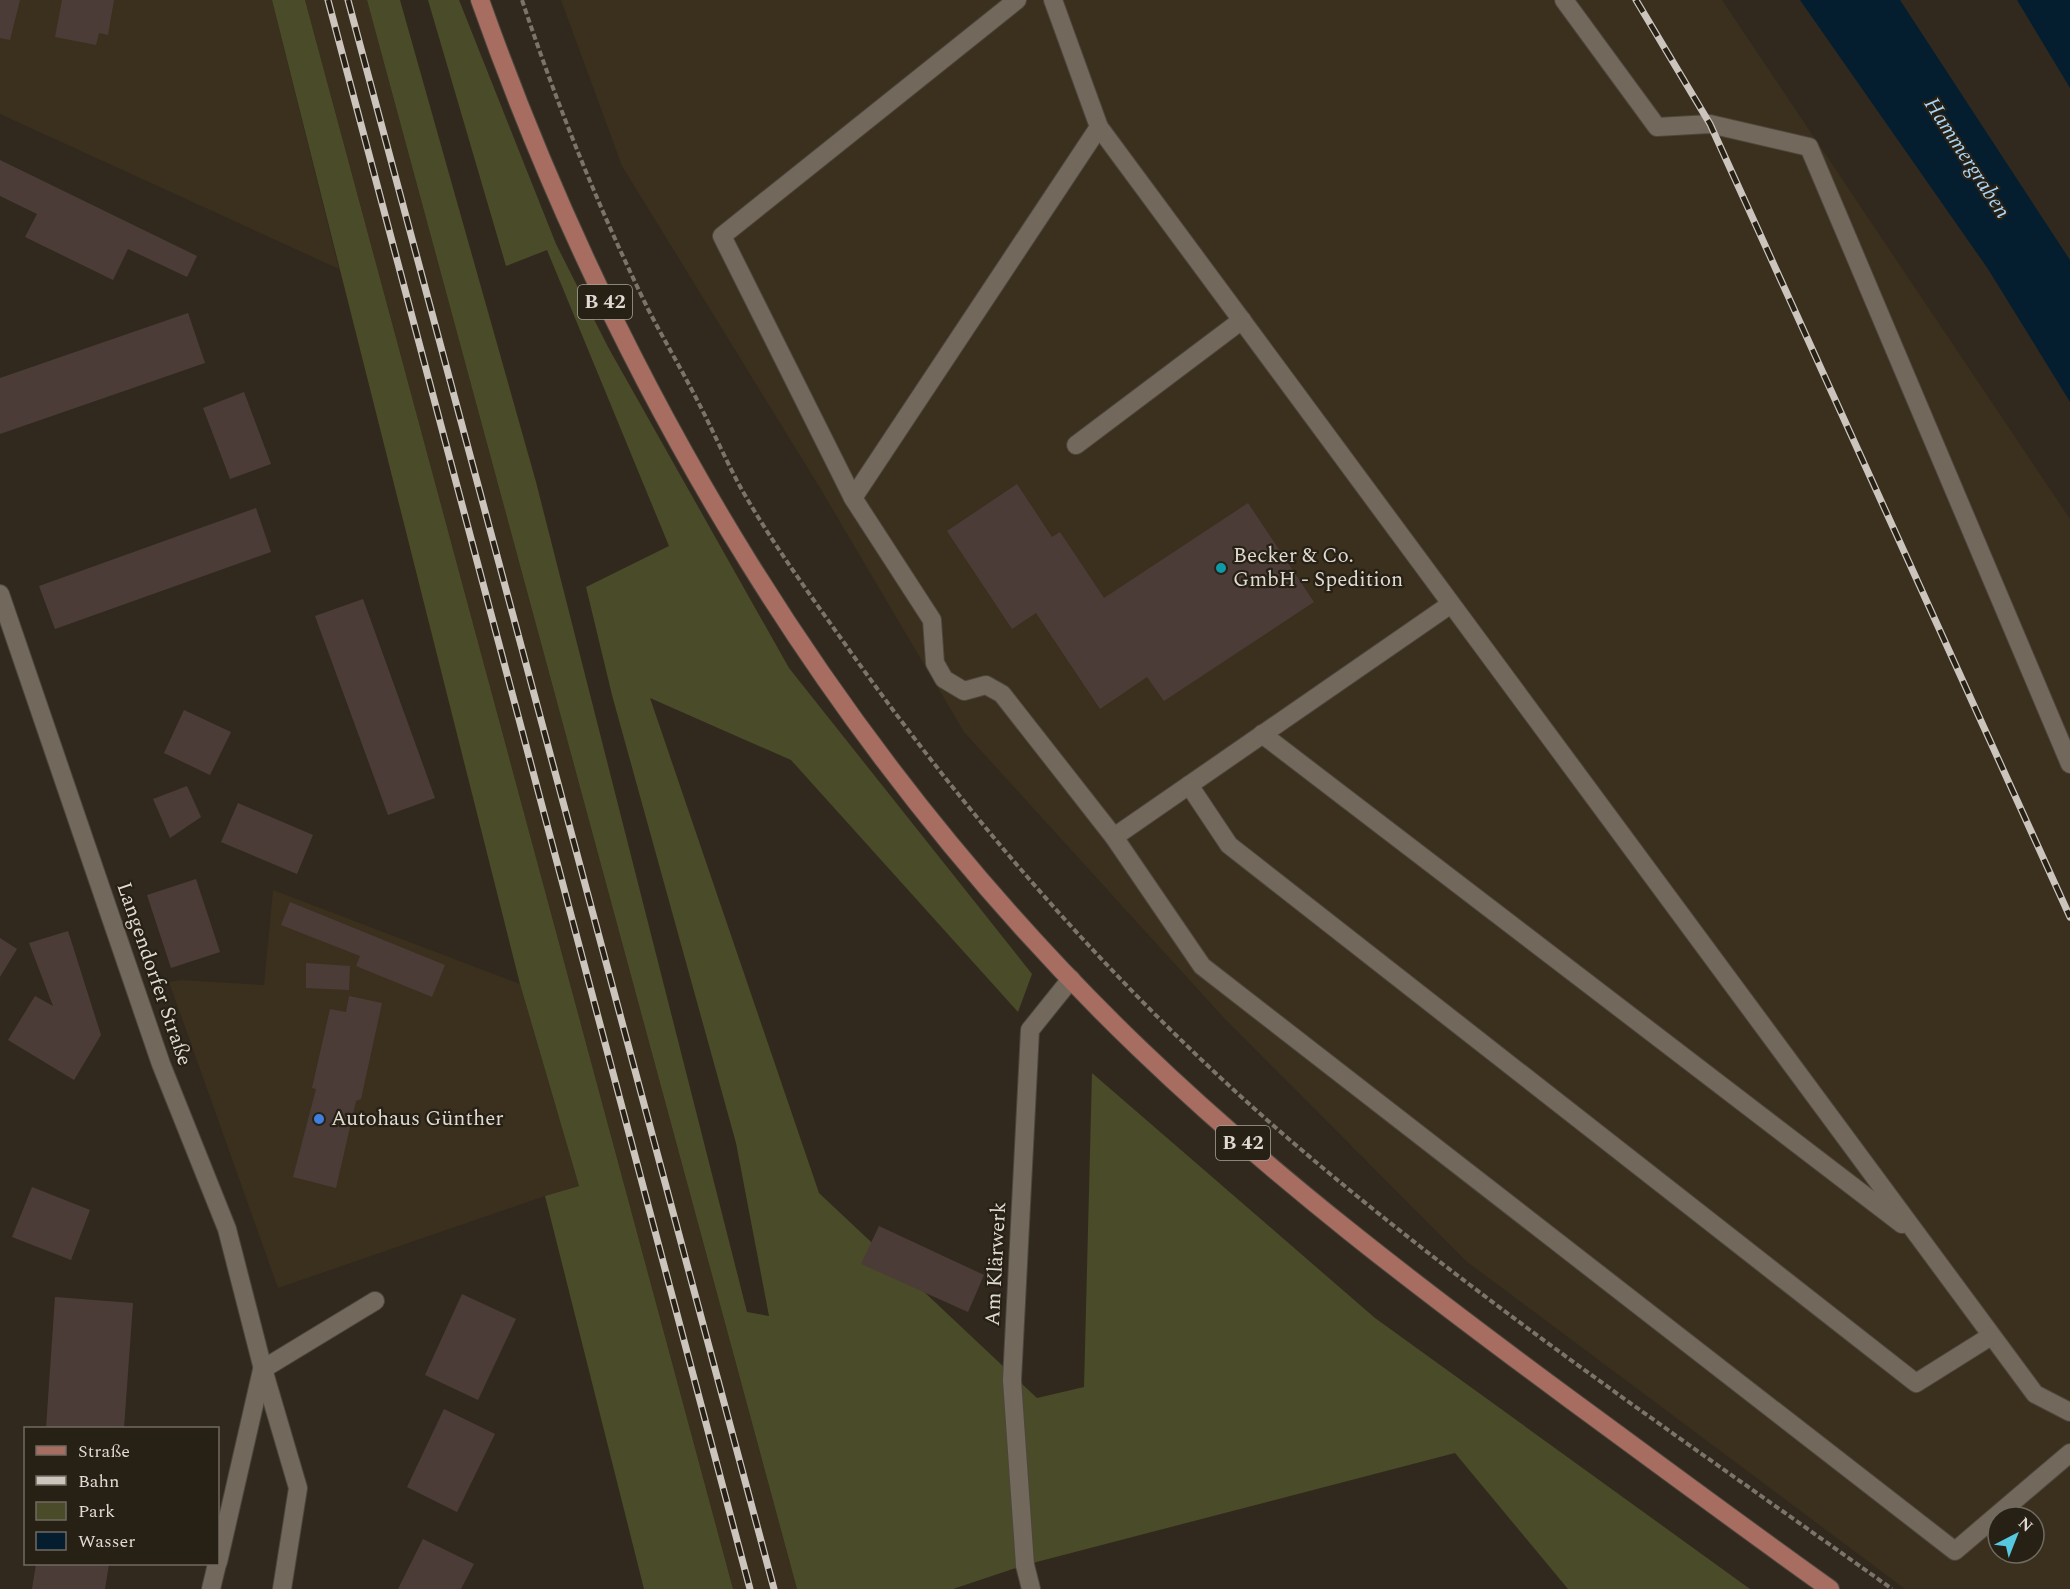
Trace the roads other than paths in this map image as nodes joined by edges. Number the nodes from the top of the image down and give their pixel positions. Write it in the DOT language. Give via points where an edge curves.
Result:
graph roads {
  1 [pos="480,0"];
  2 [pos="1017,0"];
  3 [pos="1053,0"];
  4 [pos="1564,0"];
  5 [pos="1099,126"];
  6 [pos="1242,320"];
  7 [pos="1077,445"];
  8 [pos="853,498"];
  9 [pos="0,594"];
  10 [pos="1451,604"];
  11 [pos="1262,734"];
  12 [pos="2070,764"];
  13 [pos="1189,785"];
  14 [pos="1114,837"];
  15 [pos="1071,980"];
  16 [pos="1919,1237"];
  17 [pos="375,1301"];
  18 [pos="1991,1336"];
  19 [pos="263,1369"];
  20 [pos="2070,1412"];
  21 [pos="2070,1453"];
  22 [pos="219,1555"];
  23 [pos="217,1565"];
  24 [pos="211,1589"];
  25 [pos="282,1589"];
  26 [pos="1031,1589"];
  27 [pos="1830,1589"];
  1 -- 15 [label="main road, B 42" via="511,86 578,244 661,412 711,500 816,666 885,762 1006,909"];
  2 -- 8 [label="street" via="722,236"];
  3 -- 5 [label="street"];
  4 -- 12 [label="street" via="1657,127 1710,124 1809,147"];
  5 -- 6 [label="street"];
  5 -- 8 [label="street"];
  6 -- 7 [label="street"];
  6 -- 10 [label="street"];
  8 -- 14 [label="street" via="932,620 935,663 944,678 964,691 987,685 1002,694"];
  9 -- 19 [label="street, Langendorfer Straße" via="161,1064 227,1229"];
  10 -- 11 [label="street"];
  10 -- 16 [label="street"];
  11 -- 13 [label="street"];
  11 -- 16 [label="street"];
  13 -- 14 [label="street"];
  13 -- 18 [label="street" via="1230,845 1916,1383"];
  14 -- 21 [label="street" via="1202,966 1955,1551"];
  15 -- 26 [label="street, Am Klärwerk" via="1030,1030 1012,1380 1025,1565"];
  15 -- 27 [label="main road, B 42" via="1207,1111 1366,1246"];
  16 -- 18 [label="street"];
  17 -- 19 [label="street"];
  18 -- 20 [label="street" via="2035,1394"];
  19 -- 22 [label="street, Langendorfer Straße"];
  19 -- 25 [label="street, Langendorfer Straße" via="298,1488"];
  23 -- 24 [label="street, Langendorfer Straße"];
}
